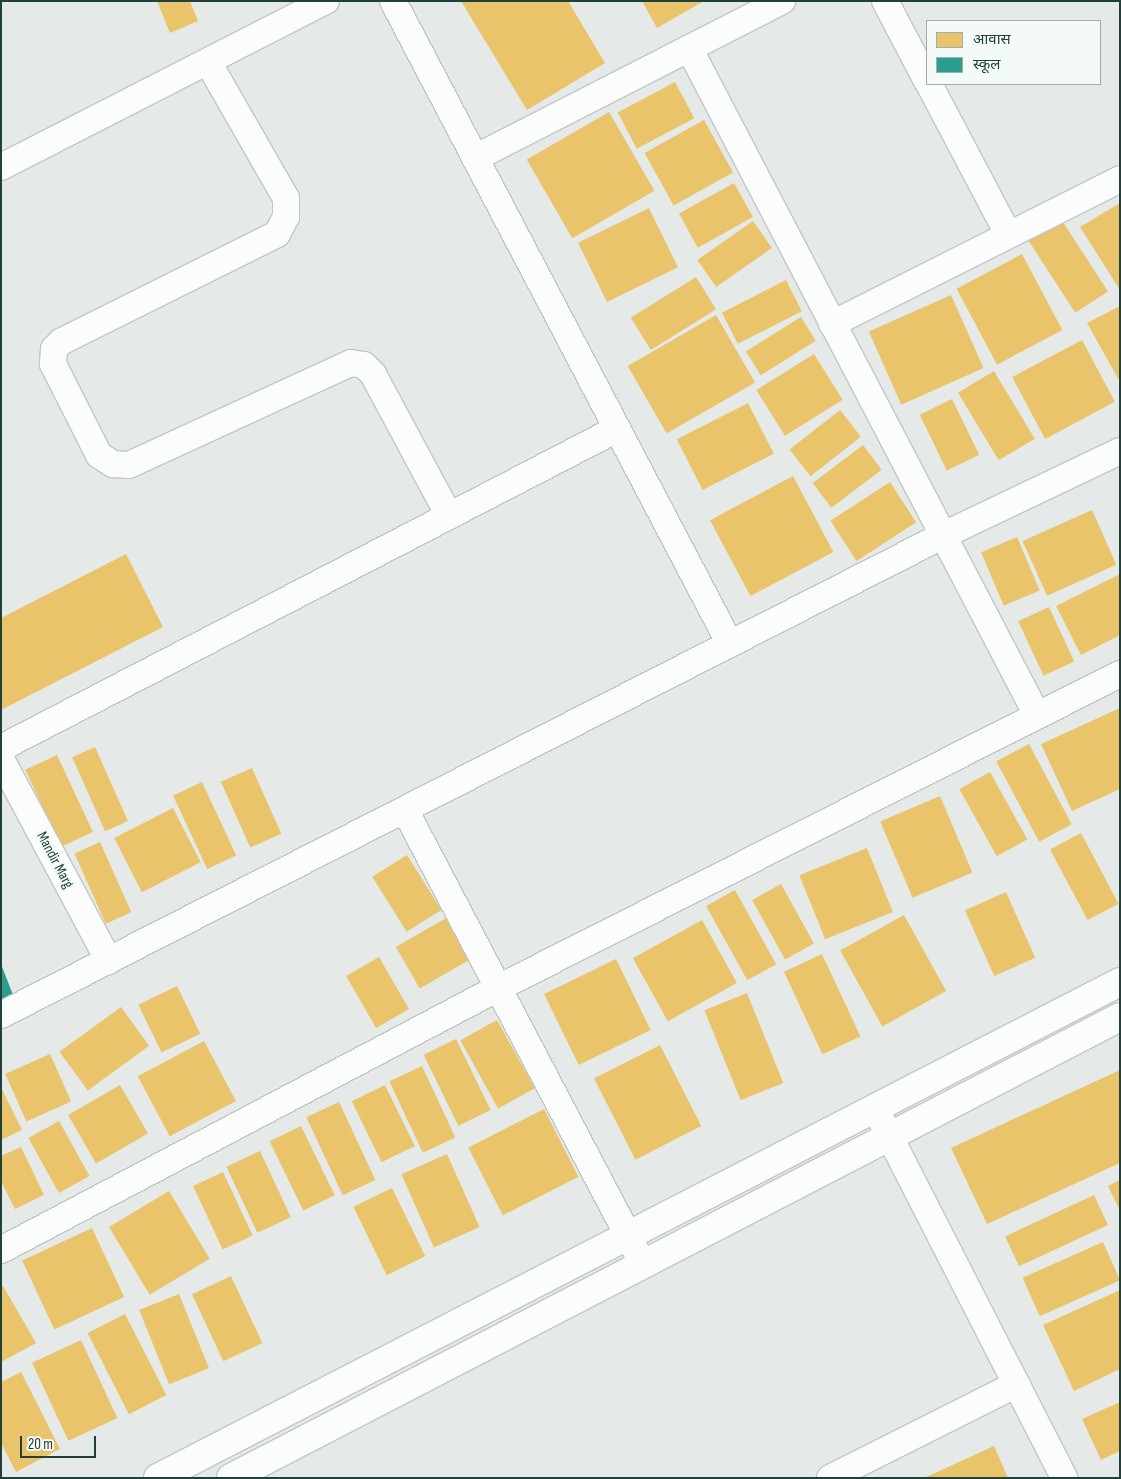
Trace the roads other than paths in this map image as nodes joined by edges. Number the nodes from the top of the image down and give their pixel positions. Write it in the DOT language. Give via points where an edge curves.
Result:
graph roads {
  1 [pos="326,1"];
  2 [pos="393,1"];
  3 [pos="782,1"];
  4 [pos="885,1"];
  5 [pos="689,48"];
  6 [pos="208,62"];
  7 [pos="926,78"];
  8 [pos="930,85"];
  9 [pos="475,158"];
  10 [pos="1,167"];
  11 [pos="1120,179"];
  12 [pos="1007,232"];
  13 [pos="832,324"];
  14 [pos="617,429"];
  15 [pos="1120,451"];
  16 [pos="449,516"];
  17 [pos="942,536"];
  18 [pos="730,644"];
  19 [pos="1120,674"];
  20 [pos="1037,715"];
  21 [pos="1,748"];
  22 [pos="1,759"];
  23 [pos="405,810"];
  24 [pos="109,960"];
  25 [pos="1120,982"];
  26 [pos="500,987"];
  27 [pos="1,1015"];
  28 [pos="1120,1017"];
  29 [pos="875,1108"];
  30 [pos="890,1136"];
  31 [pos="628,1236"];
  32 [pos="1,1250"];
  33 [pos="643,1264"];
  34 [pos="1017,1384"];
  35 [pos="873,1468"];
  36 [pos="158,1478"];
  37 [pos="231,1478"];
  38 [pos="830,1478"];
  39 [pos="1064,1478"];
  1 -- 6 [label="street"];
  2 -- 9 [label="street"];
  3 -- 5 [label="street"];
  4 -- 7 [label="street"];
  5 -- 9 [label="street"];
  5 -- 13 [label="street"];
  6 -- 10 [label="street"];
  6 -- 16 [label="street" via="286,198 286,217 277,234 62,341 54,350 52,364 99,455 113,464 129,465 351,363 364,365 374,374"];
  8 -- 12 [label="street"];
  9 -- 14 [label="street"];
  11 -- 12 [label="street"];
  12 -- 13 [label="street"];
  13 -- 17 [label="street"];
  14 -- 16 [label="street"];
  14 -- 18 [label="street"];
  15 -- 17 [label="street"];
  16 -- 21 [label="street"];
  17 -- 18 [label="street"];
  17 -- 20 [label="street"];
  18 -- 23 [label="street"];
  19 -- 20 [label="street"];
  20 -- 26 [label="street"];
  22 -- 24 [label="street, Mandir Marg"];
  23 -- 24 [label="street"];
  23 -- 26 [label="street"];
  24 -- 27 [label="street"];
  25 -- 29 [label="street"];
  26 -- 31 [label="street"];
  26 -- 32 [label="street"];
  28 -- 30 [label="street"];
  29 -- 30 [label="street"];
  29 -- 31 [label="street"];
  30 -- 33 [label="street"];
  30 -- 34 [label="street"];
  31 -- 33 [label="street"];
  31 -- 36 [label="street"];
  33 -- 37 [label="street"];
  34 -- 35 [label="street"];
  34 -- 39 [label="street"];
  35 -- 38 [label="street"];
}
